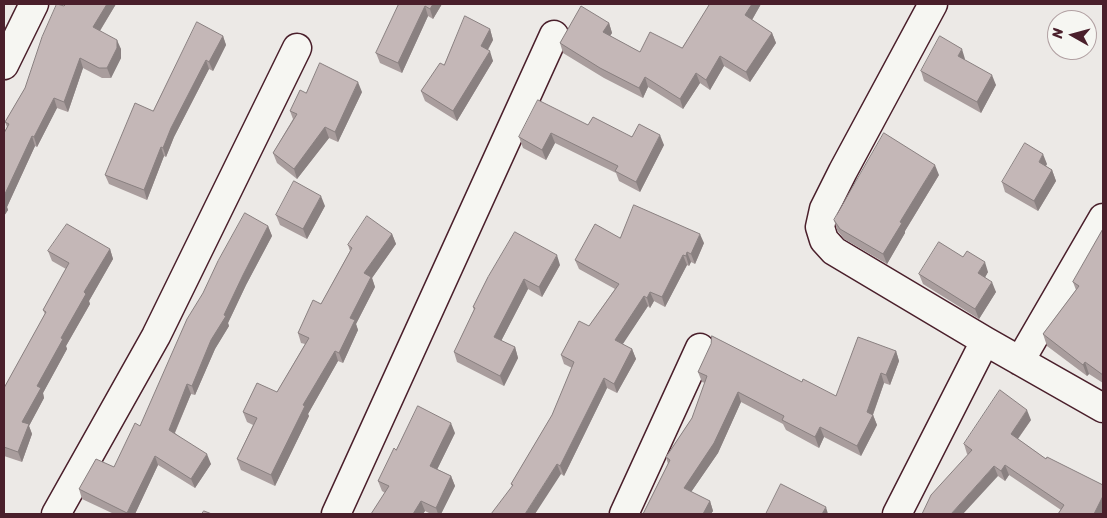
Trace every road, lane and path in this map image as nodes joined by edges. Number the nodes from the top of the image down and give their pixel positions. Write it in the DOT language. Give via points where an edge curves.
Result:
graph roads {
  1 [pos="34,4"];
  2 [pos="932,4"];
  3 [pos="554,35"];
  4 [pos="297,48"];
  5 [pos="4,65"];
  6 [pos="1103,218"];
  7 [pos="985,341"];
  8 [pos="700,348"];
  9 [pos="1020,361"];
  10 [pos="1103,408"];
  11 [pos="56,514"];
  12 [pos="336,514"];
  13 [pos="624,514"];
  14 [pos="897,514"];
  1 -- 5 [label="street"];
  2 -- 7 [label="street" via="842,171 820,227 824,240 834,251"];
  3 -- 12 [label="street"];
  4 -- 11 [label="street" via="156,336"];
  6 -- 9 [label="street"];
  7 -- 9 [label="street"];
  7 -- 14 [label="street"];
  8 -- 13 [label="street"];
  9 -- 10 [label="street"];
}
